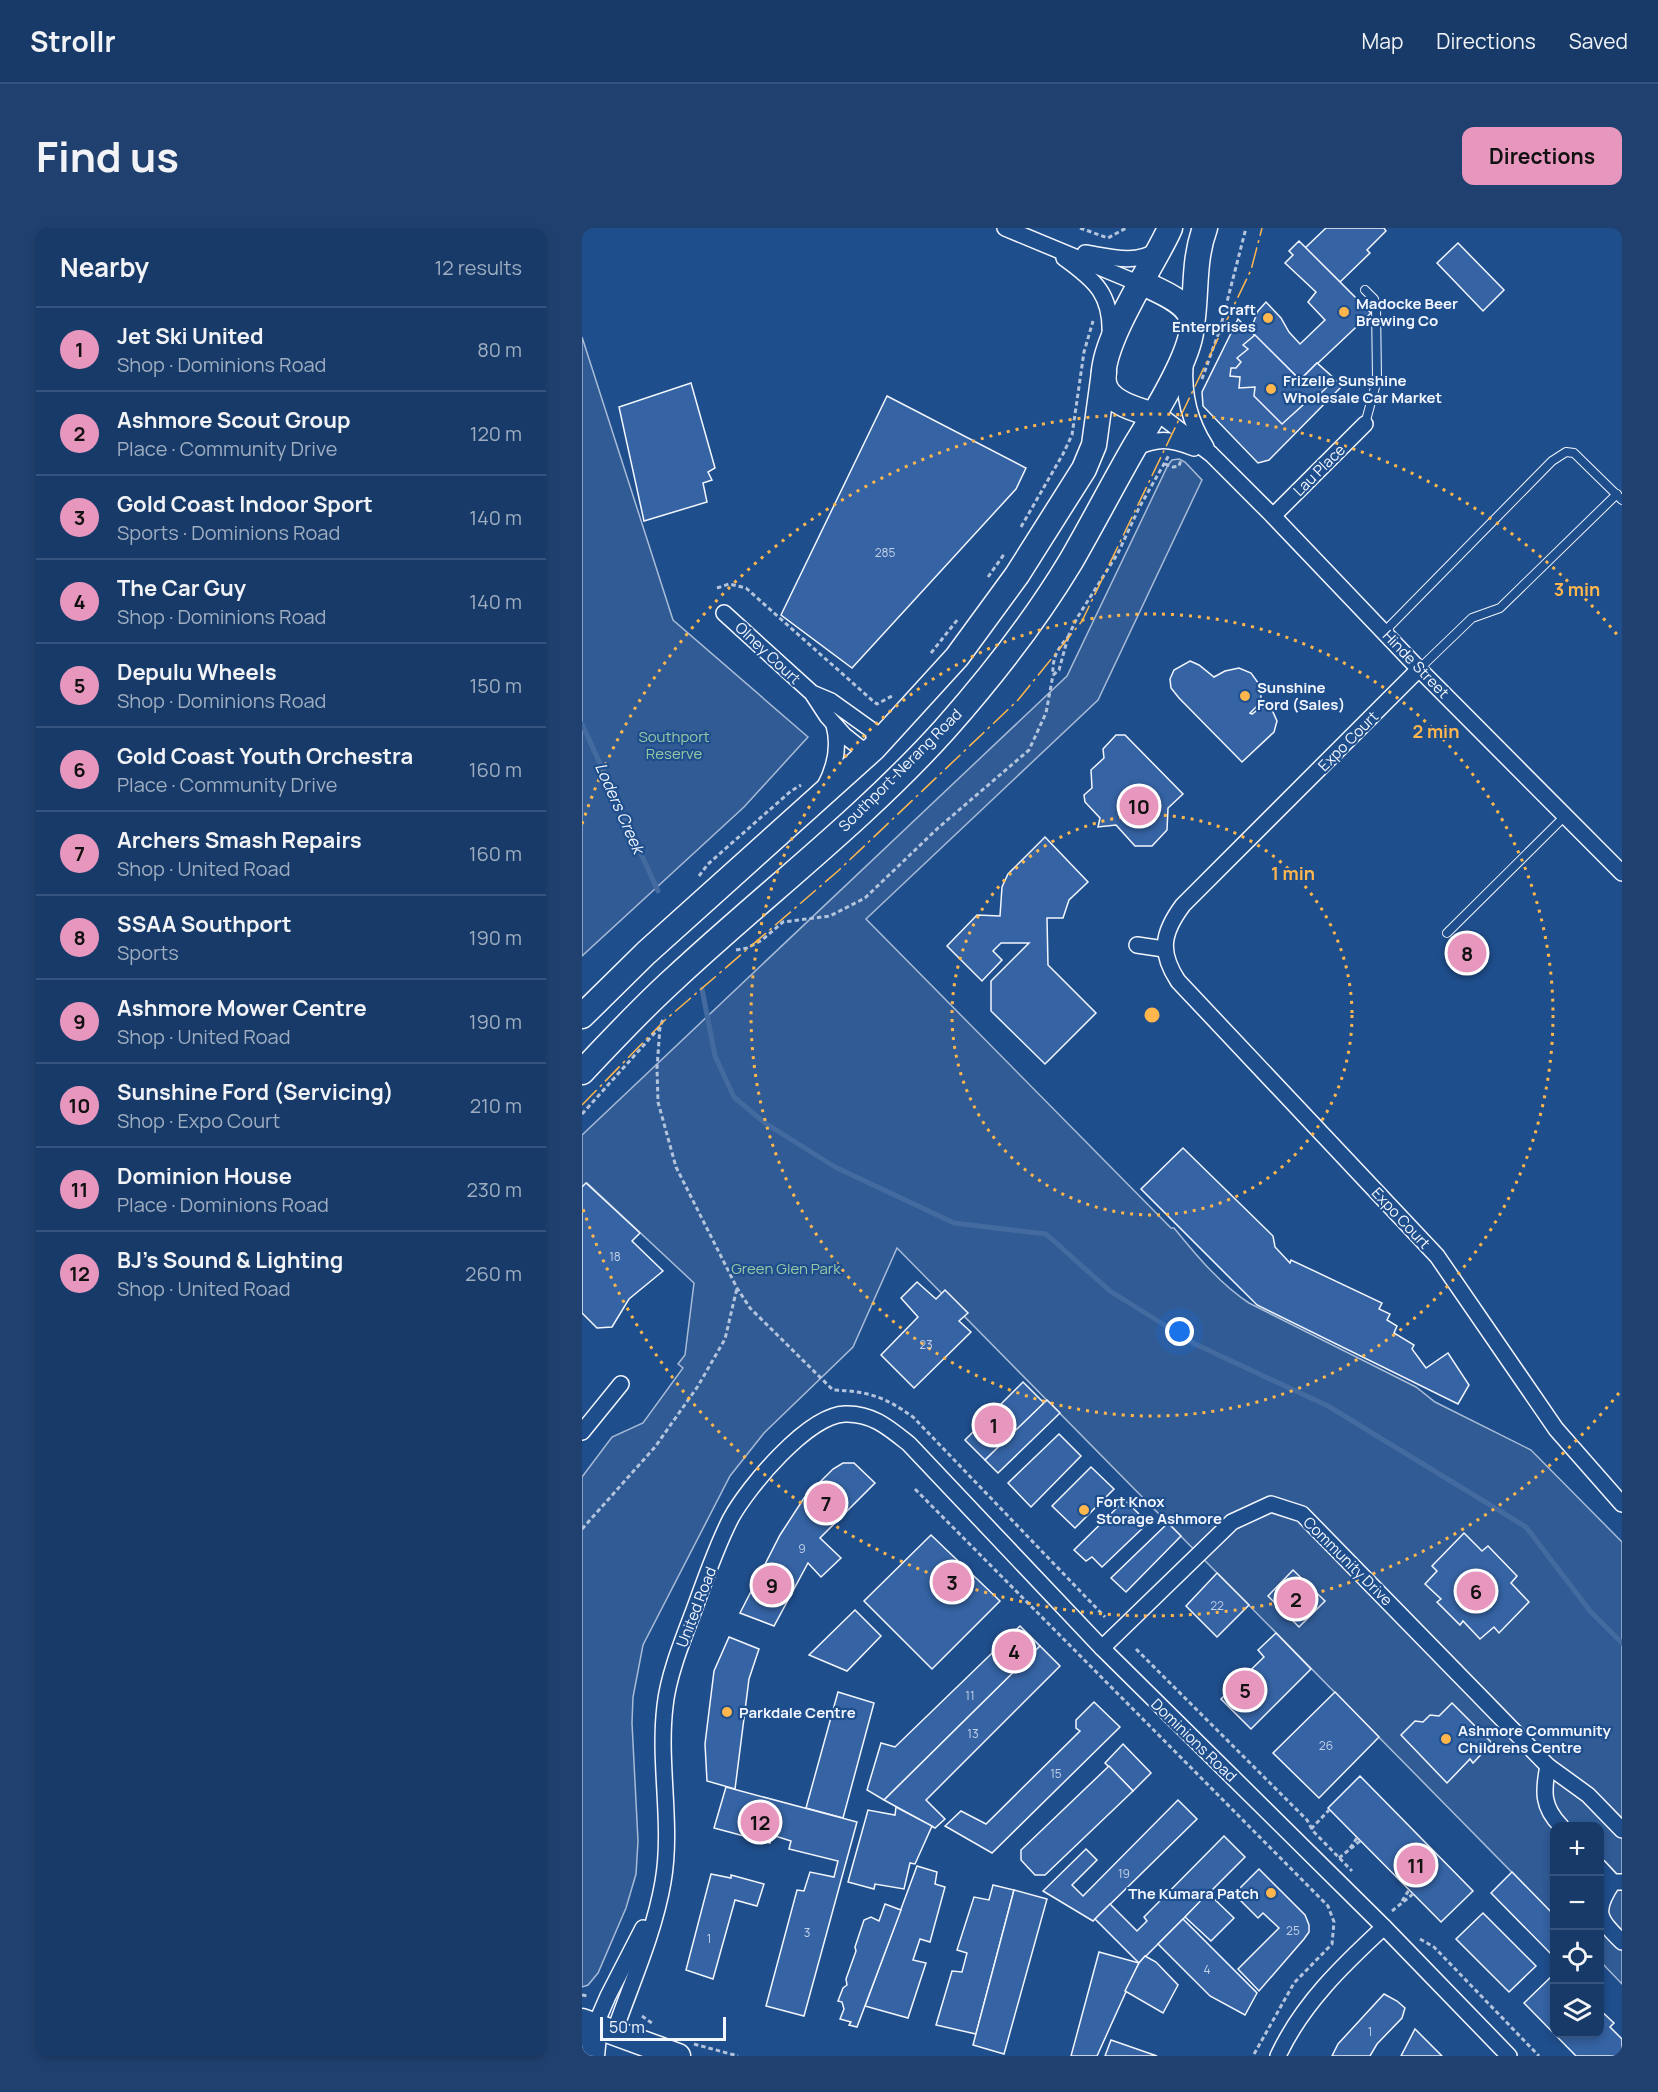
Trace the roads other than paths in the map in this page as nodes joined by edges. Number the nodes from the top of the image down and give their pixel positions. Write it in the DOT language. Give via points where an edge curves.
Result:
graph roads {
  1 [pos="1005,228"];
  2 [pos="1205,228"];
  3 [pos="1166,237"];
  4 [pos="1050,248"];
  5 [pos="1141,283"];
  6 [pos="1365,290"];
  7 [pos="1192,325"];
  8 [pos="1186,350"];
  9 [pos="1106,361"];
  10 [pos="1155,414"];
  11 [pos="1365,424"];
  12 [pos="1134,448"];
  13 [pos="1211,454"];
  14 [pos="1619,497"];
  15 [pos="1274,516"];
  16 [pos="724,613"];
  17 [pos="1384,632"];
  18 [pos="1419,669"];
  19 [pos="812,693"];
  20 [pos="834,725"];
  21 [pos="874,748"];
  22 [pos="900,775"];
  23 [pos="816,801"];
  24 [pos="1565,816"];
  25 [pos="1622,873"];
  26 [pos="1447,933"];
  27 [pos="1137,945"];
  28 [pos="1164,949"];
  29 [pos="582,1016"];
  30 [pos="582,1072"];
  31 [pos="621,1384"];
  32 [pos="881,1422"];
  33 [pos="582,1432"];
  34 [pos="1622,1503"];
  35 [pos="1102,1648"];
  36 [pos="1548,1766"];
  37 [pos="1557,1822"];
  38 [pos="1622,1830"];
  39 [pos="1604,1871"];
  40 [pos="1617,1882"];
  41 [pos="1384,1927"];
  42 [pos="1622,1942"];
  43 [pos="597,2027"];
  44 [pos="591,2056"];
  45 [pos="606,2056"];
  46 [pos="678,2056"];
  47 [pos="1278,2056"];
  48 [pos="1509,2056"];
  1 -- 4 [label="street"];
  2 -- 7 [label="main road" via="1196,259 1197,293"];
  3 -- 4 [label="street" via="1150,255 1132,259"];
  3 -- 5 [label="main road"];
  4 -- 5 [label="street"];
  4 -- 9 [label="street" via="1093,280 1106,300 1110,315"];
  5 -- 7 [label="main road" via="1187,309"];
  5 -- 9 [label="main road" via="1122,317"];
  6 -- 11 [label="lane" via="1376,305 1377,380"];
  7 -- 8 [label="main road, Southport-Nerang Road"];
  8 -- 10 [label="main road, Southport-Nerang Road"];
  8 -- 13 [label="street, Hinde Street" via="1185,402"];
  9 -- 10 [label="main road" via="1107,391 1118,401"];
  9 -- 21 [label="main road" via="1094,445 1084,469 1000,599 951,664"];
  10 -- 12 [label="main road, Southport-Nerang Road"];
  10 -- 13 [label="street, Hinde Street"];
  11 -- 15 [label="street, Lau Place"];
  12 -- 13 [label="street, Hinde Street" via="1162,439"];
  12 -- 22 [label="main road, Southport-Nerang Road" via="1070,562 1023,632 944,729"];
  13 -- 15 [label="street, Hinde Street"];
  14 -- 17 [label="lane" via="1574,453 1566,452 1552,461"];
  14 -- 18 [label="lane" via="1500,608 1472,618"];
  15 -- 17 [label="street, Hinde Street"];
  16 -- 19 [label="street, Olney Court"];
  17 -- 18 [label="street, Hinde Street"];
  18 -- 24 [label="street, Hinde Street"];
  18 -- 28 [label="street, Expo Court" via="1183,906 1173,918"];
  19 -- 20 [label="street, Olney Court"];
  19 -- 21 [label="street, Olney Court" via="831,701 873,731"];
  20 -- 21 [label="street, Olney Court" via="859,747"];
  20 -- 23 [label="street" via="834,765"];
  21 -- 22 [label="main road"];
  21 -- 23 [label="main road"];
  22 -- 30 [label="main road, Southport-Nerang Road" via="675,978"];
  23 -- 29 [label="main road" via="646,953"];
  24 -- 25 [label="street, Hinde Street"];
  24 -- 26 [label="lane"];
  27 -- 28 [label="street"];
  28 -- 34 [label="street, Expo Court" via="1178,981 1437,1256 1556,1429"];
  31 -- 33 [label="street"];
  32 -- 35 [label="street, Dominions Road" via="909,1444"];
  32 -- 43 [label="street, United Road" via="843,1413 810,1427 768,1468 732,1517 680,1646 665,1703 662,1757 667,1845 661,1893 638,1969"];
  35 -- 36 [label="street, Community Drive" via="1232,1522 1271,1504 1302,1514"];
  35 -- 41 [label="street, Dominions Road"];
  36 -- 37 [label="street" via="1544,1798"];
  36 -- 38 [label="street, Community Drive" via="1588,1795"];
  39 -- 40 [label="street"];
  40 -- 42 [label="street" via="1603,1898 1600,1911 1603,1923"];
  41 -- 47 [label="street" via="1310,2003"];
  41 -- 48 [label="street, Dominions Road"];
  43 -- 44 [label="main road"];
  43 -- 45 [label="main road"];
  43 -- 46 [label="main road"];
}
